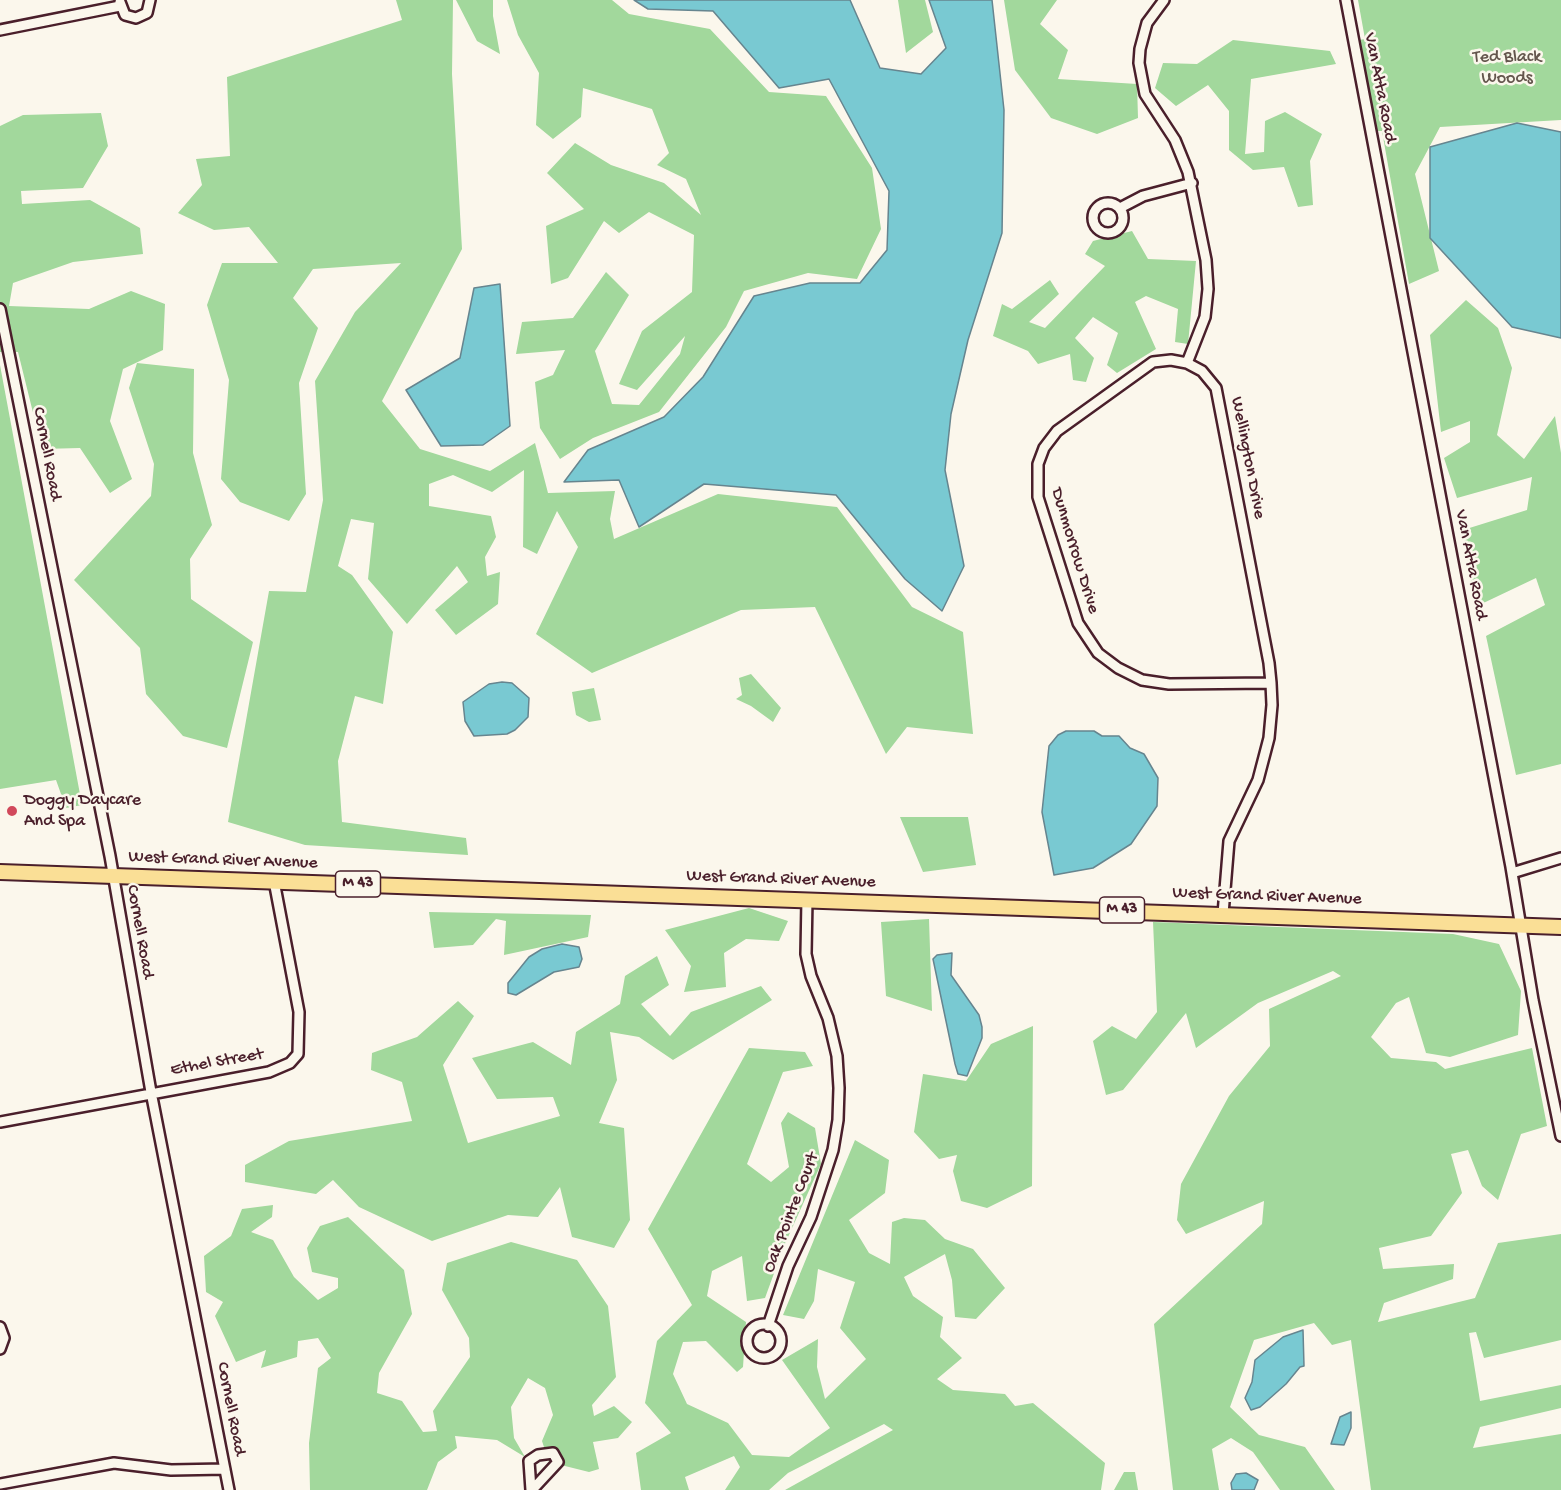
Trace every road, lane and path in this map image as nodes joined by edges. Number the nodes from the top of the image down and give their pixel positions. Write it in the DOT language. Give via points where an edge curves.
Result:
graph roads {
  1 [pos="150,0"];
  2 [pos="1164,0"];
  3 [pos="1346,0"];
  4 [pos="120,3"];
  5 [pos="0,30"];
  6 [pos="1192,183"];
  7 [pos="1120,208"];
  8 [pos="0,309"];
  9 [pos="1187,363"];
  10 [pos="1271,683"];
  11 [pos="1561,858"];
  12 [pos="0,872"];
  13 [pos="1512,873"];
  14 [pos="112,875"];
  15 [pos="274,880"];
  16 [pos="807,899"];
  17 [pos="1223,914"];
  18 [pos="1520,925"];
  19 [pos="1561,927"];
  20 [pos="151,1092"];
  21 [pos="0,1122"];
  22 [pos="1561,1136"];
  23 [pos="768,1326"];
  24 [pos="0,1327"];
  25 [pos="0,1349"];
  26 [pos="225,1469"];
  27 [pos="0,1484"];
  28 [pos="229,1490"];
  1 -- 4 [label="street" via="147,13 136,18 125,15"];
  2 -- 6 [label="street" via="1142,37 1141,80 1148,101 1182,154"];
  3 -- 13 [label="street, Van Atta Road"];
  4 -- 5 [label="street"];
  6 -- 7 [label="street" via="1143,196"];
  6 -- 9 [label="street" via="1208,289 1205,317"];
  8 -- 14 [label="street, Cornell Road"];
  9 -- 10 [label="street, Wellington Drive" via="1208,377 1220,402"];
  9 -- 10 [label="street, Dunmorrow Drive" via="1165,360 1144,366 1057,431 1038,464 1038,497 1078,623 1104,658 1142,680 1168,684"];
  10 -- 17 [label="street, Wellington Drive" via="1270,729 1264,759 1227,849"];
  11 -- 13 [label="street"];
  12 -- 14 [label="main road, West Grand River Avenue / M 43"];
  13 -- 18 [label="street, Van Atta Road"];
  14 -- 15 [label="main road, West Grand River Avenue / M 43"];
  14 -- 20 [label="street, Cornell Road"];
  15 -- 16 [label="main road, West Grand River Avenue / M 43"];
  15 -- 20 [label="street, Ethel Street" via="299,1012 300,1038 295,1059 269,1072"];
  16 -- 17 [label="main road, West Grand River Avenue / M 43"];
  16 -- 23 [label="street, Oak Pointe Court" via="805,946 837,1056 838,1120 833,1150 811,1217 788,1266"];
  17 -- 18 [label="main road, West Grand River Avenue / M 43"];
  18 -- 19 [label="main road, West Grand River Avenue / M 43"];
  18 -- 22 [label="street, Van Atta Road"];
  20 -- 21 [label="street, Ethel Street"];
  20 -- 26 [label="street, Cornell Road"];
  24 -- 25 [label="street" via="4,1338"];
  26 -- 27 [label="street" via="171,1470 114,1463"];
  26 -- 28 [label="street, Cornell Road"];
}
